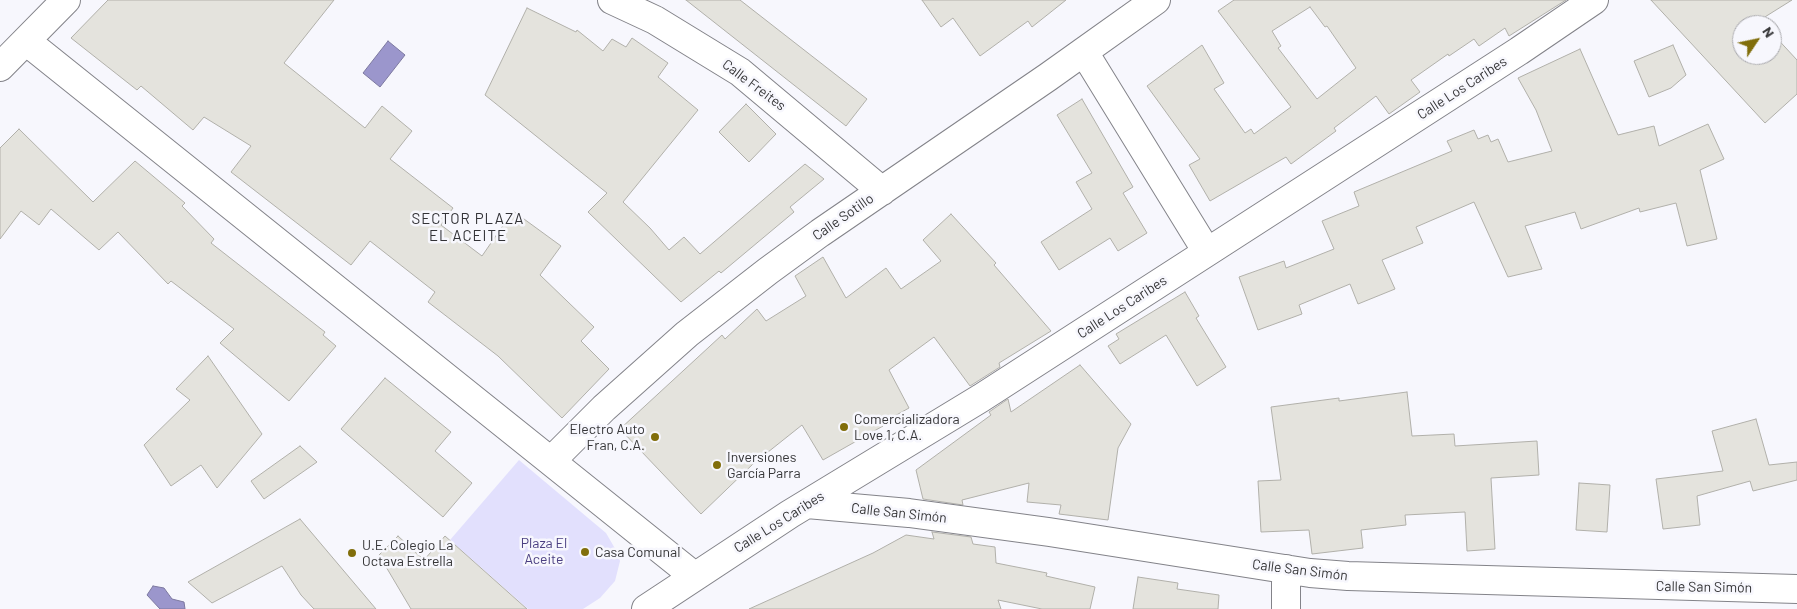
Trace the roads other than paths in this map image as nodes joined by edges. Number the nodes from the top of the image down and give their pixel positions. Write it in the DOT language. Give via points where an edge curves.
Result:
graph roads {
  1 [pos="66,0"];
  2 [pos="612,0"];
  3 [pos="1156,0"];
  4 [pos="1594,0"];
  5 [pos="26,41"];
  6 [pos="1084,52"];
  7 [pos="0,67"];
  8 [pos="882,190"];
  9 [pos="1207,252"];
  10 [pos="551,461"];
  11 [pos="807,504"];
  12 [pos="1286,569"];
  13 [pos="694,576"];
  14 [pos="1797,589"];
  15 [pos="646,609"];
  16 [pos="1286,609"];
  1 -- 5 [label="street"];
  2 -- 8 [label="street, Calle Freites" via="655,20 740,72"];
  3 -- 6 [label="street, Calle Sotillo"];
  4 -- 9 [label="street, Calle Los Caribes"];
  5 -- 7 [label="street"];
  5 -- 10 [label="street"];
  6 -- 8 [label="street, Calle Sotillo"];
  6 -- 9 [label="street"];
  8 -- 10 [label="street, Calle Sotillo" via="812,238 687,334 604,408"];
  9 -- 11 [label="street, Calle Los Caribes" via="981,398"];
  10 -- 13 [label="street"];
  11 -- 12 [label="street, Calle San Simón" via="909,513"];
  11 -- 13 [label="street, Calle Los Caribes"];
  12 -- 14 [label="street, Calle San Simón" via="1348,576"];
  12 -- 16 [label="street"];
  13 -- 15 [label="street, Calle Los Caribes"];
}
